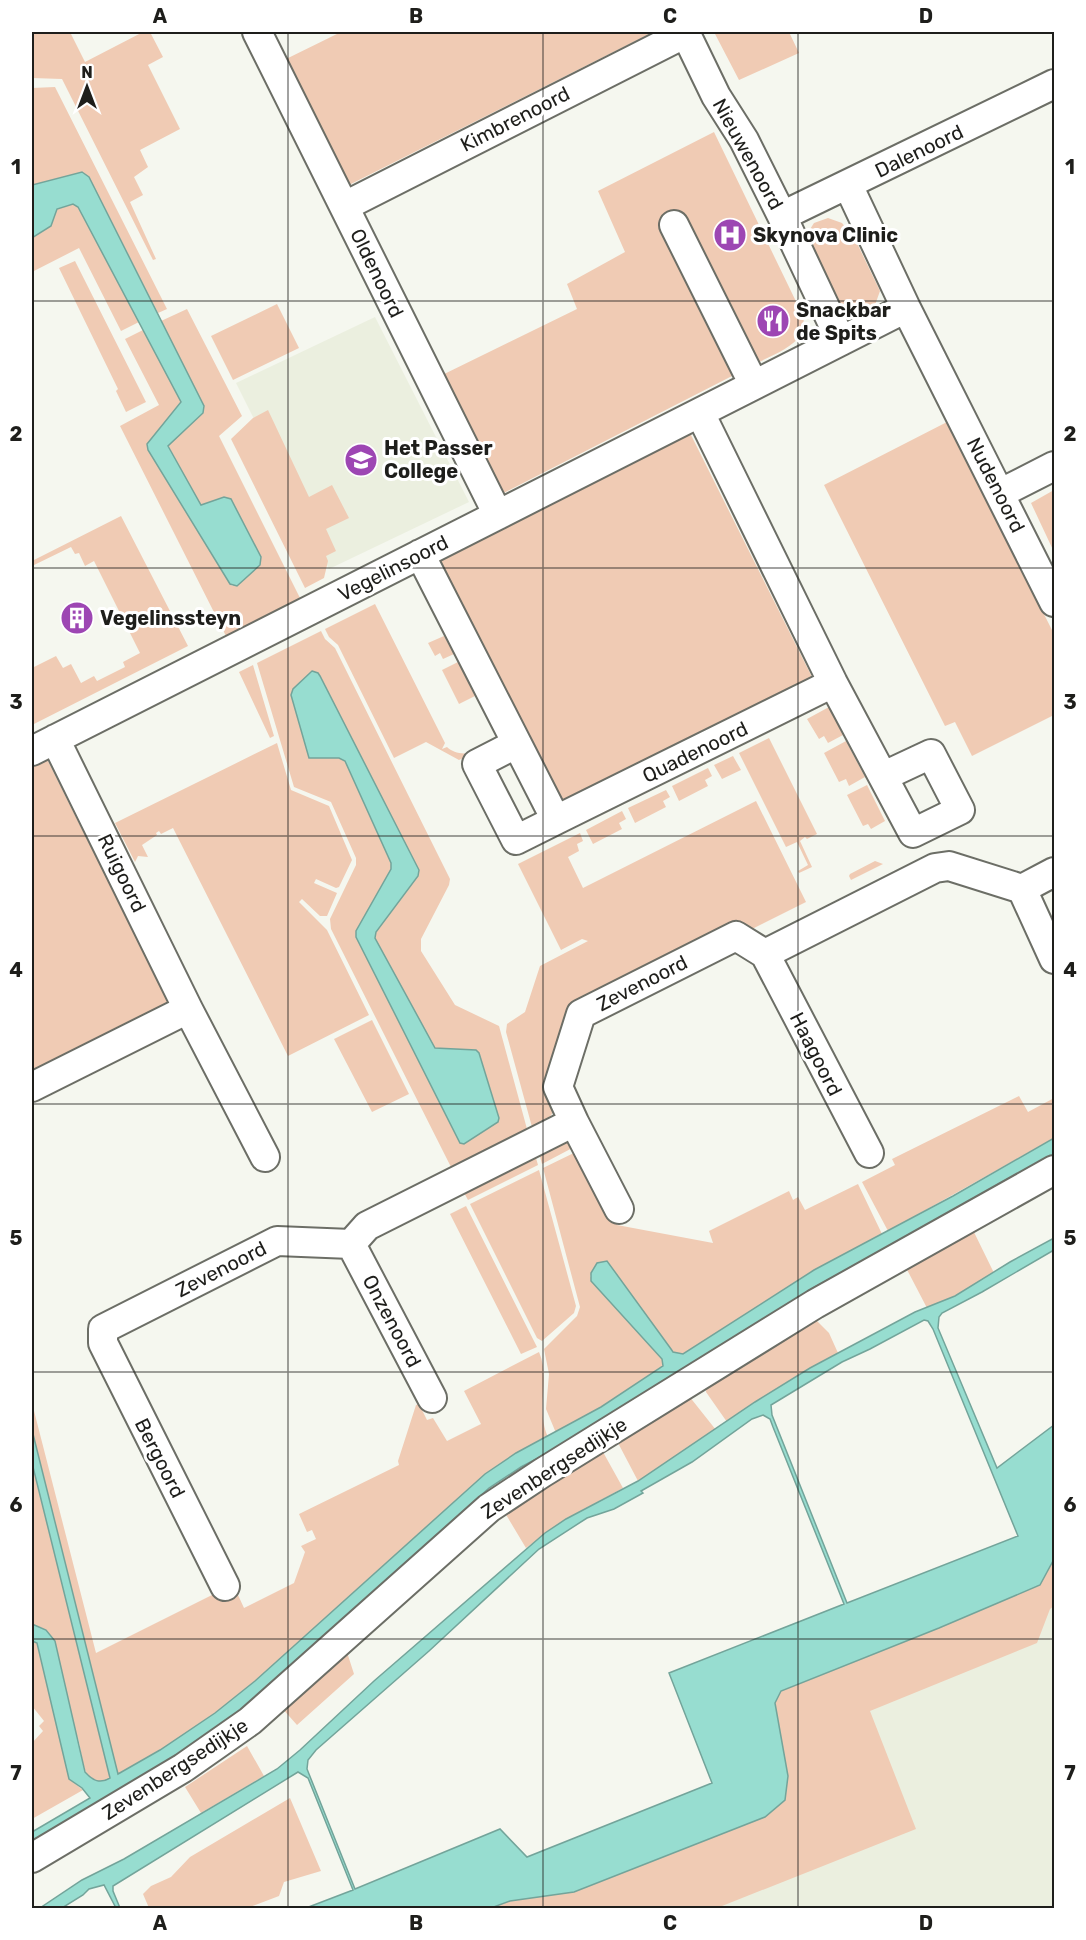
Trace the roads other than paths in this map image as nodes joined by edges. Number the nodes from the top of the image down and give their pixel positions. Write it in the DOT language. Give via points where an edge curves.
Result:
graph roads {
  1 [pos="257,32"];
  2 [pos="686,32"];
  3 [pos="1054,84"];
  4 [pos="848,185"];
  5 [pos="345,206"];
  6 [pos="782,216"];
  7 [pos="674,225"];
  8 [pos="906,308"];
  9 [pos="841,342"];
  10 [pos="754,386"];
  11 [pos="700,413"];
  12 [pos="1054,466"];
  13 [pos="1001,493"];
  14 [pos="498,515"];
  15 [pos="420,554"];
  16 [pos="1054,602"];
  17 [pos="834,683"];
  18 [pos="516,744"];
  19 [pos="43,745"];
  20 [pos="884,776"];
  21 [pos="556,820"];
  22 [pos="1054,872"];
  23 [pos="1022,889"];
  24 [pos="765,954"];
  25 [pos="1054,959"];
  26 [pos="188,1009"];
  27 [pos="32,1087"];
  28 [pos="574,1122"];
  29 [pos="869,1153"];
  30 [pos="265,1156"];
  31 [pos="1054,1170"];
  32 [pos="619,1209"];
  33 [pos="351,1244"];
  34 [pos="103,1329"];
  35 [pos="432,1398"];
  36 [pos="225,1586"];
  37 [pos="32,1858"];
  1 -- 5 [label="street, Oldenoord"];
  2 -- 5 [label="street, Kimbrenoord"];
  2 -- 6 [label="street, Nieuwenoord" via="716,96 744,140"];
  3 -- 4 [label="street, Dalenoord"];
  4 -- 6 [label="street, Dalenoord"];
  4 -- 8 [label="street"];
  5 -- 14 [label="street, Oldenoord"];
  6 -- 9 [label="street, Nieuwenoord"];
  7 -- 10 [label="street"];
  8 -- 9 [label="street, Vegelinsoord"];
  8 -- 13 [label="street, Nudenoord"];
  9 -- 10 [label="street, Vegelinsoord"];
  10 -- 11 [label="street, Vegelinsoord"];
  11 -- 14 [label="street, Vegelinsoord"];
  11 -- 17 [label="street"];
  12 -- 13 [label="street"];
  13 -- 16 [label="street, Nudenoord"];
  14 -- 15 [label="street, Vegelinsoord"];
  15 -- 18 [label="street"];
  15 -- 19 [label="street, Vegelinsoord"];
  17 -- 20 [label="street"];
  17 -- 21 [label="street, Quadenoord"];
  18 -- 21 [label="street"];
  18 -- 21 [label="street, Quadenoord" via="477,764 516,840"];
  19 -- 26 [label="street, Ruigoord"];
  22 -- 23 [label="street"];
  23 -- 24 [label="street" via="949,866 935,868"];
  23 -- 25 [label="street"];
  24 -- 28 [label="street, Zevenoord" via="736,936 582,1014 558,1087"];
  24 -- 29 [label="street, Haagoord"];
  26 -- 27 [label="street"];
  26 -- 30 [label="street, Ruigoord"];
  28 -- 32 [label="street"];
  28 -- 33 [label="street" via="367,1226"];
  31 -- 37 [label="street, Zevenbergsedijkje" via="815,1304 489,1508 250,1721 183,1768"];
  33 -- 34 [label="street, Zevenoord" via="277,1241"];
  33 -- 35 [label="street, Onzenoord"];
  34 -- 36 [label="street, Bergoord" via="103,1343"];
}
